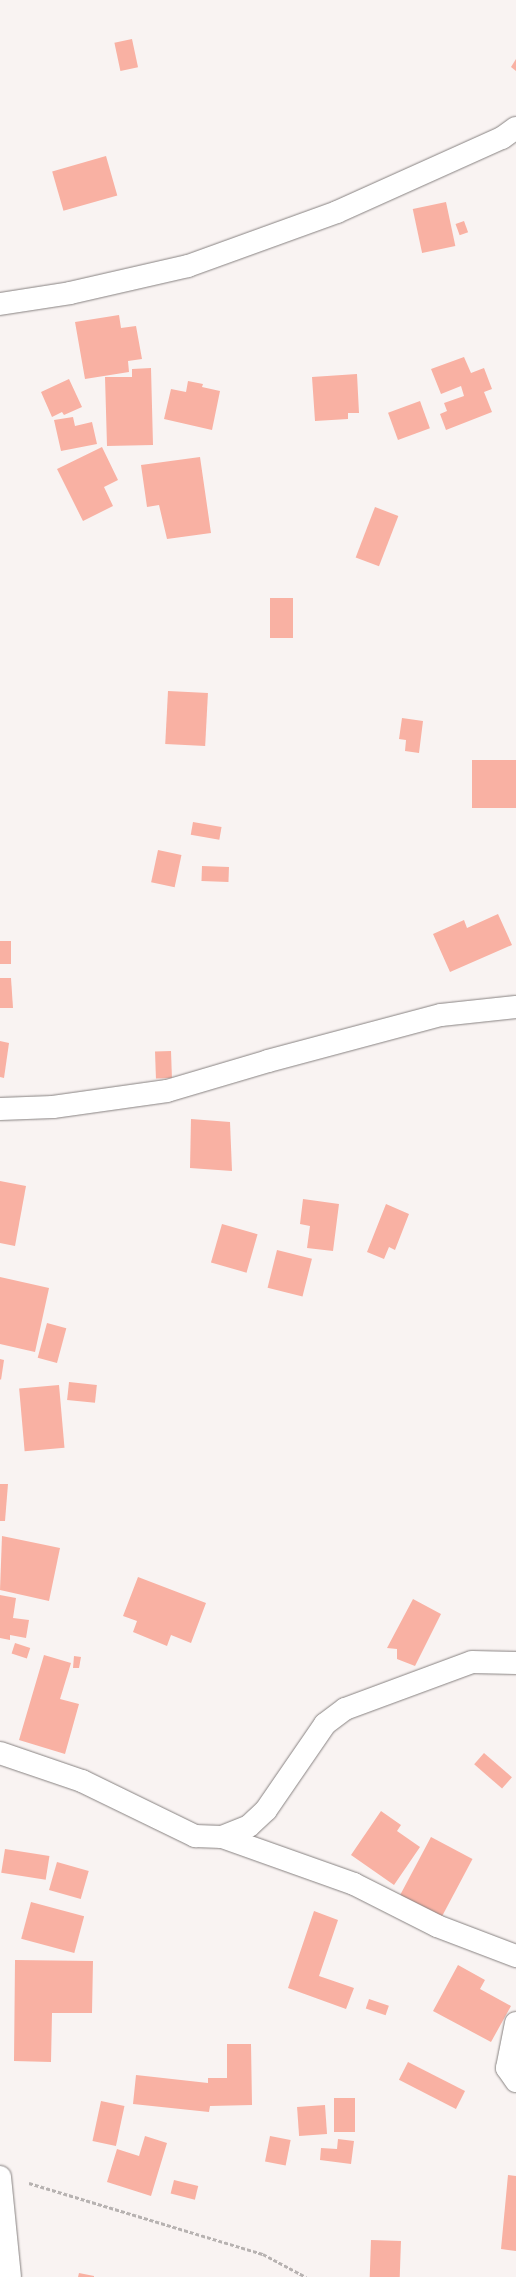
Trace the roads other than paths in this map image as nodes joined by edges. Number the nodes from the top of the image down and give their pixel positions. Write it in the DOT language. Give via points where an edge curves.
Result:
graph roads {
  1 [pos="516,128"];
  2 [pos="0,304"];
  3 [pos="516,1007"];
  4 [pos="0,1110"];
  5 [pos="516,1647"];
  6 [pos="508,1662"];
  7 [pos="0,1753"];
  8 [pos="222,1837"];
  9 [pos="516,1956"];
  10 [pos="516,2023"];
  11 [pos="516,2081"];
  12 [pos="0,2177"];
  13 [pos="10,2277"];
  1 -- 2 [label="street" via="502,138 337,212 188,266 70,293"];
  3 -- 4 [label="street" via="442,1015 268,1061 167,1091 53,1107"];
  5 -- 6 [label="street"];
  6 -- 8 [label="street" via="472,1662 346,1709 325,1724 266,1810 249,1826"];
  7 -- 8 [label="street" via="82,1781 195,1836"];
  8 -- 9 [label="street" via="354,1884 437,1926"];
  10 -- 11 [label="street" via="507,2068"];
  12 -- 13 [label="street"];
}
